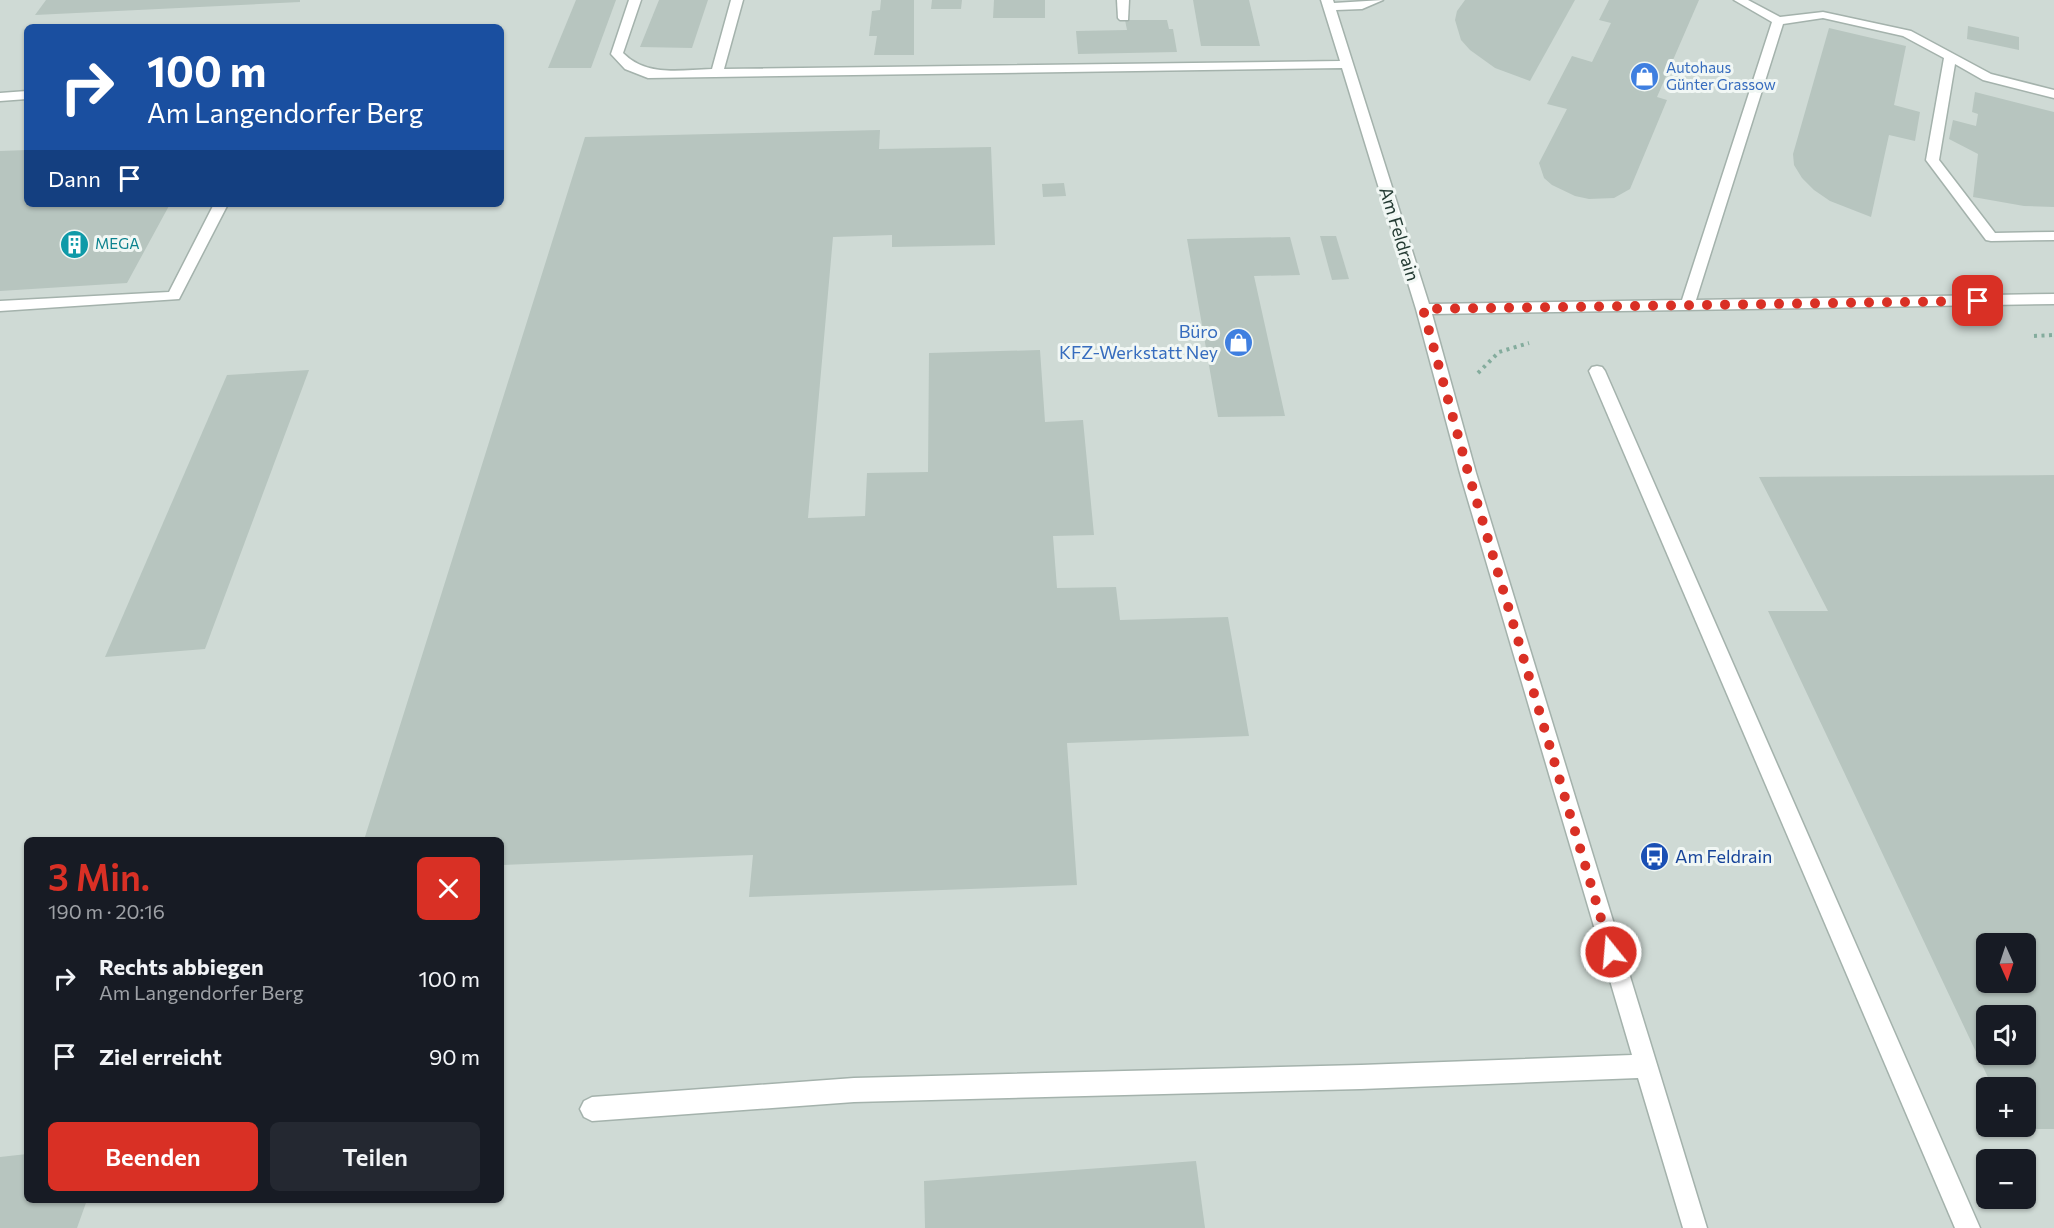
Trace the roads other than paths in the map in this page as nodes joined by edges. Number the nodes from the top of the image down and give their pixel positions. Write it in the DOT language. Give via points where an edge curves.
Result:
graph roads {
  1 [pos="635,0"];
  2 [pos="737,0"];
  3 [pos="1123,0"];
  4 [pos="1740,0"];
  5 [pos="1376,1"];
  6 [pos="1328,3"];
  7 [pos="1124,18"];
  8 [pos="1778,21"];
  9 [pos="1950,56"];
  10 [pos="1347,64"];
  11 [pos="717,73"];
  12 [pos="2054,94"];
  13 [pos="24,95"];
  14 [pos="0,97"];
  15 [pos="220,207"];
  16 [pos="2054,236"];
  17 [pos="2054,299"];
  18 [pos="0,306"];
  19 [pos="1687,306"];
  20 [pos="1423,309"];
  21 [pos="1597,371"];
  22 [pos="1645,1066"];
  23 [pos="592,1109"];
  24 [pos="1695,1228"];
  25 [pos="1968,1228"];
  1 -- 11 [label="street" via="617,54 629,66 648,74"];
  2 -- 11 [label="street"];
  3 -- 7 [label="street"];
  4 -- 8 [label="street"];
  5 -- 6 [label="street" via="1362,6"];
  6 -- 10 [label="street, Am Feldrain"];
  8 -- 9 [label="street" via="1823,15 1907,33"];
  8 -- 19 [label="street"];
  9 -- 12 [label="street" via="1987,77"];
  9 -- 16 [label="street" via="1932,160 1991,237"];
  10 -- 11 [label="street"];
  10 -- 20 [label="street, Am Feldrain"];
  13 -- 14 [label="street"];
  15 -- 18 [label="street" via="174,296"];
  17 -- 19 [label="street"];
  19 -- 20 [label="street"];
  20 -- 22 [label="street, Am Feldrain"];
  21 -- 25 [label="street"];
  22 -- 23 [label="street" via="854,1090"];
  22 -- 24 [label="street, Am Feldrain"];
}
